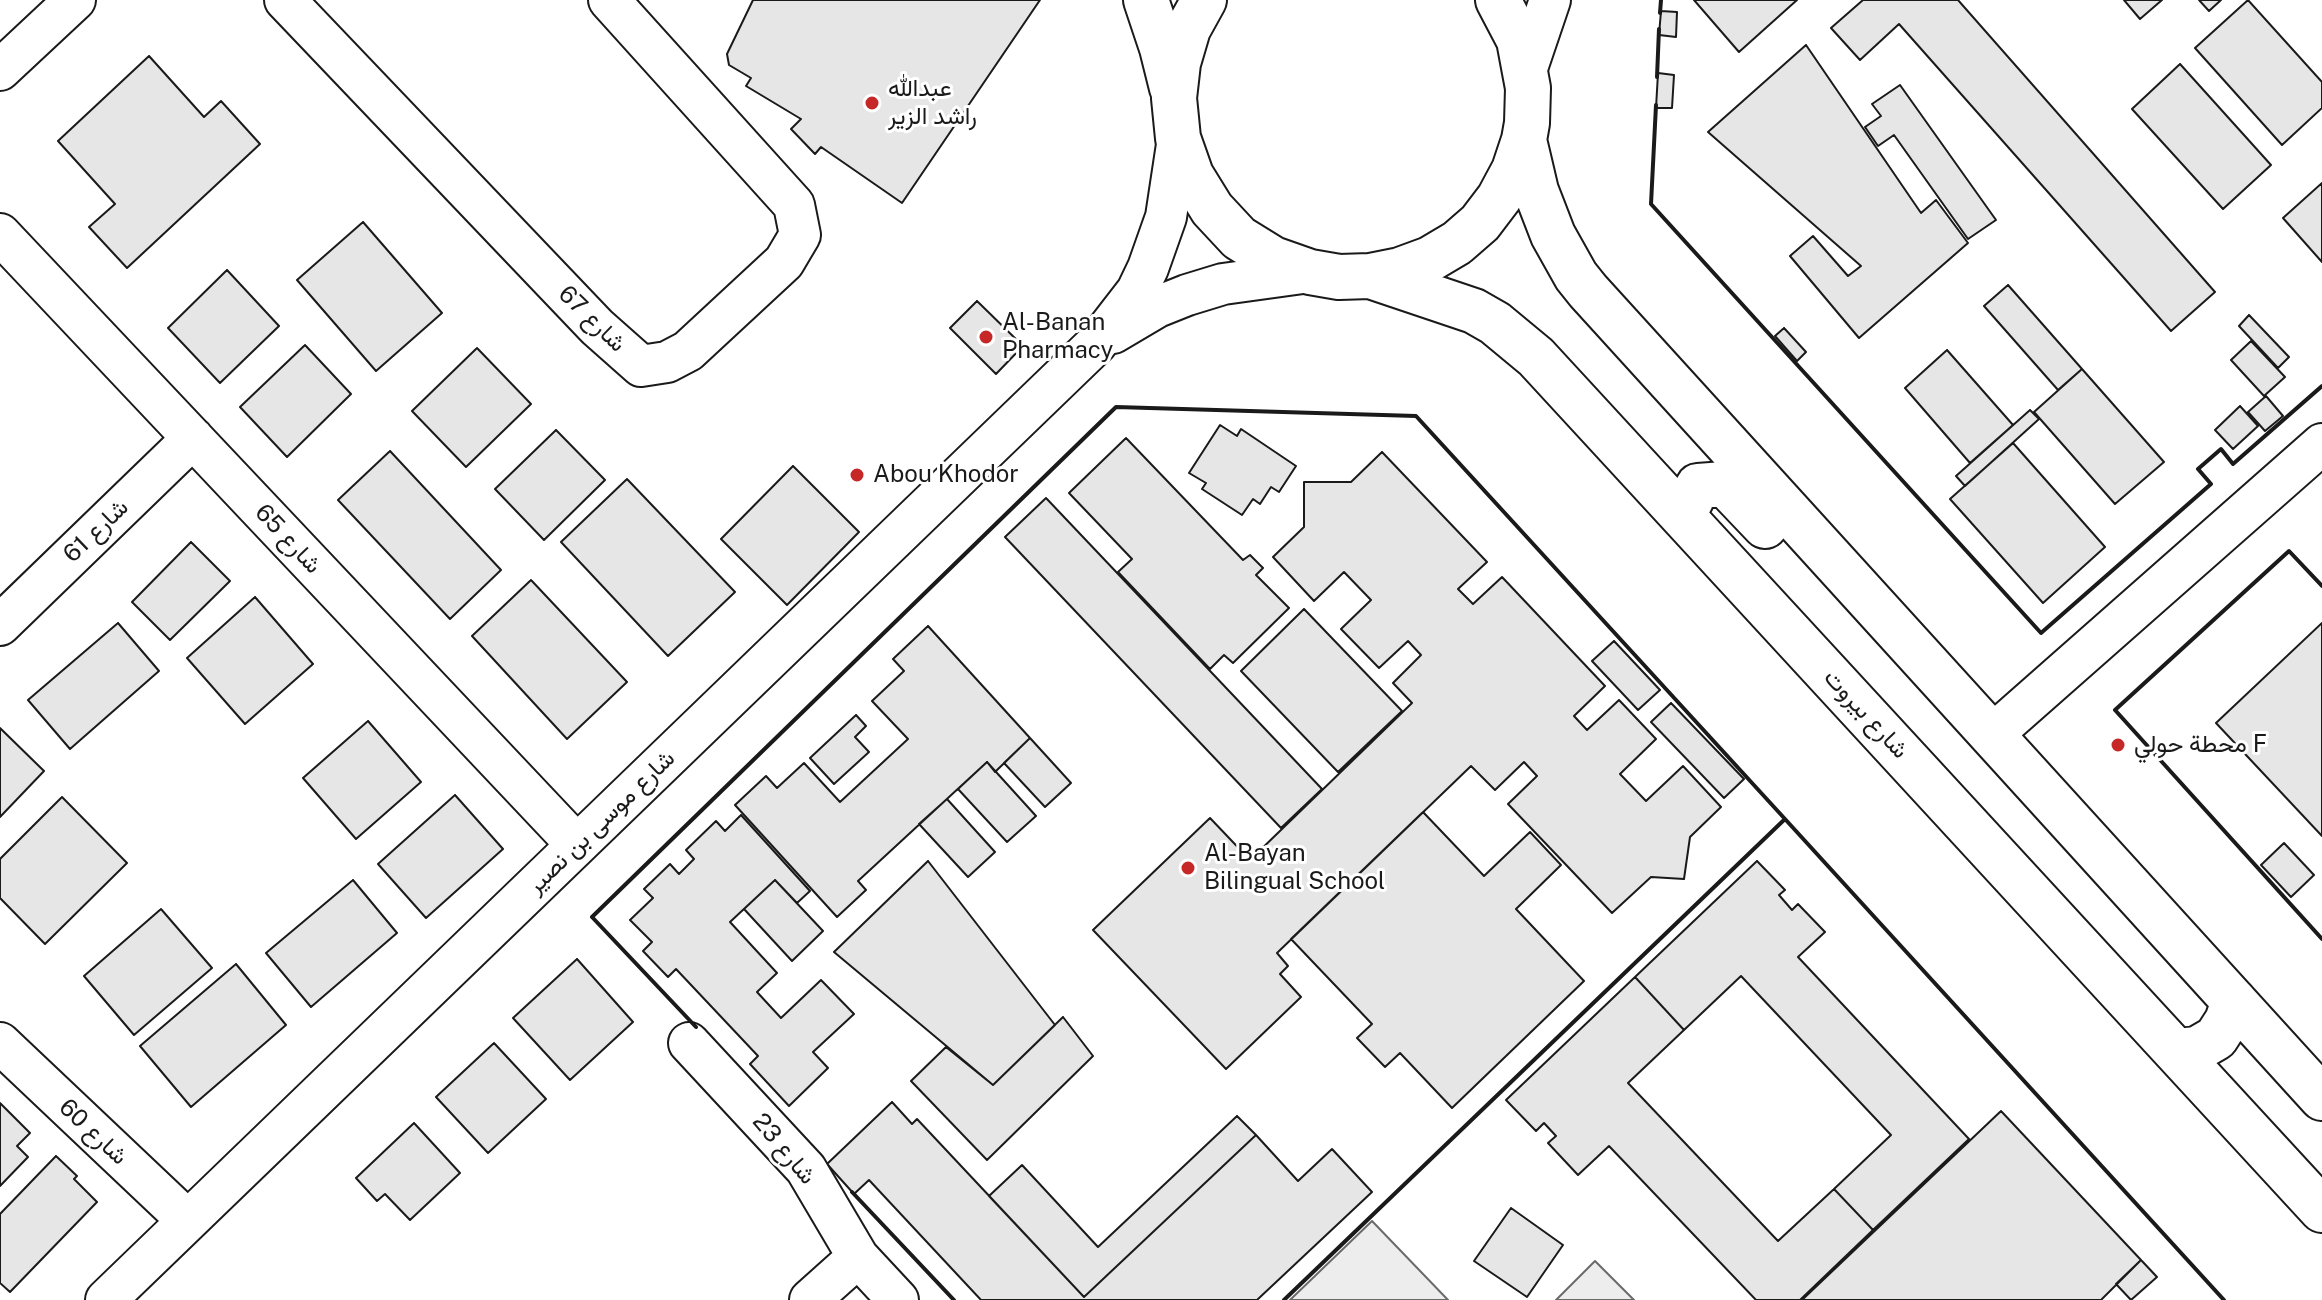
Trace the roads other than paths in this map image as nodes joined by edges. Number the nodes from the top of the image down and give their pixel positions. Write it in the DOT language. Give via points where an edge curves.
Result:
graph roads {
  1 [pos="75,0"];
  2 [pos="285,0"];
  3 [pos="609,0"];
  4 [pos="1146,0"];
  5 [pos="1204,0"];
  6 [pos="1498,0"];
  7 [pos="1550,0"];
  8 [pos="0,70"];
  9 [pos="1526,71"];
  10 [pos="1176,118"];
  11 [pos="1524,140"];
  12 [pos="0,234"];
  13 [pos="1310,272"];
  14 [pos="1370,276"];
  15 [pos="1096,344"];
  16 [pos="193,438"];
  17 [pos="2322,444"];
  18 [pos="1683,516"];
  19 [pos="0,625"];
  20 [pos="1952,690"];
  21 [pos="1992,735"];
  22 [pos="577,845"];
  23 [pos="2234,1001"];
  24 [pos="0,1043"];
  25 [pos="689,1043"];
  26 [pos="2178,1051"];
  27 [pos="2322,1098"];
  28 [pos="2322,1210"];
  29 [pos="187,1220"];
  30 [pos="858,1257"];
  31 [pos="106,1300"];
  32 [pos="810,1300"];
  33 [pos="898,1300"];
  1 -- 8 [label="street"];
  2 -- 3 [label="street, شارع 67" via="597,327 641,366 667,362 688,351 784,262 800,235 794,205"];
  4 -- 10 [label="main road"];
  5 -- 10 [label="main road" via="1178,63"];
  6 -- 9 [label="main road" via="1519,40"];
  7 -- 9 [label="street"];
  9 -- 11 [label="main road" via="1529,106"];
  10 -- 13 [label="main road" via="1191,175 1212,209 1239,238 1273,259"];
  10 -- 15 [label="street, شارع موسى بن نصير" via="1166,217 1148,268"];
  11 -- 14 [label="main road" via="1514,170 1480,223 1457,243 1415,265"];
  11 -- 20 [label="main road" via="1544,213 1576,276"];
  12 -- 16 [label="street, شارع 65"];
  13 -- 14 [label="main road"];
  13 -- 15 [label="street, شارع موسى بن نصير" via="1223,284 1187,295"];
  14 -- 18 [label="main road, شارع بيروت" via="1453,302 1495,323 1536,357"];
  15 -- 22 [label="street, شارع موسى بن نصير"];
  16 -- 19 [label="street, شارع 61"];
  16 -- 22 [label="street, شارع 65"];
  17 -- 21 [label="street"];
  18 -- 20 [label="main road" via="1698,486 1725,484 1868,634"];
  18 -- 26 [label="main road, شارع بيروت"];
  20 -- 21 [label="main road"];
  21 -- 23 [label="main road"];
  22 -- 29 [label="street, شارع موسى بن نصير"];
  23 -- 26 [label="main road" via="2216,1038 2197,1049"];
  23 -- 27 [label="main road"];
  24 -- 29 [label="street, شارع 60"];
  25 -- 30 [label="street, شارع 23" via="806,1169"];
  26 -- 28 [label="main road, شارع بيروت"];
  29 -- 31 [label="street, شارع موسى بن نصير"];
  30 -- 32 [label="street"];
  30 -- 33 [label="street, شارع 23"];
}
